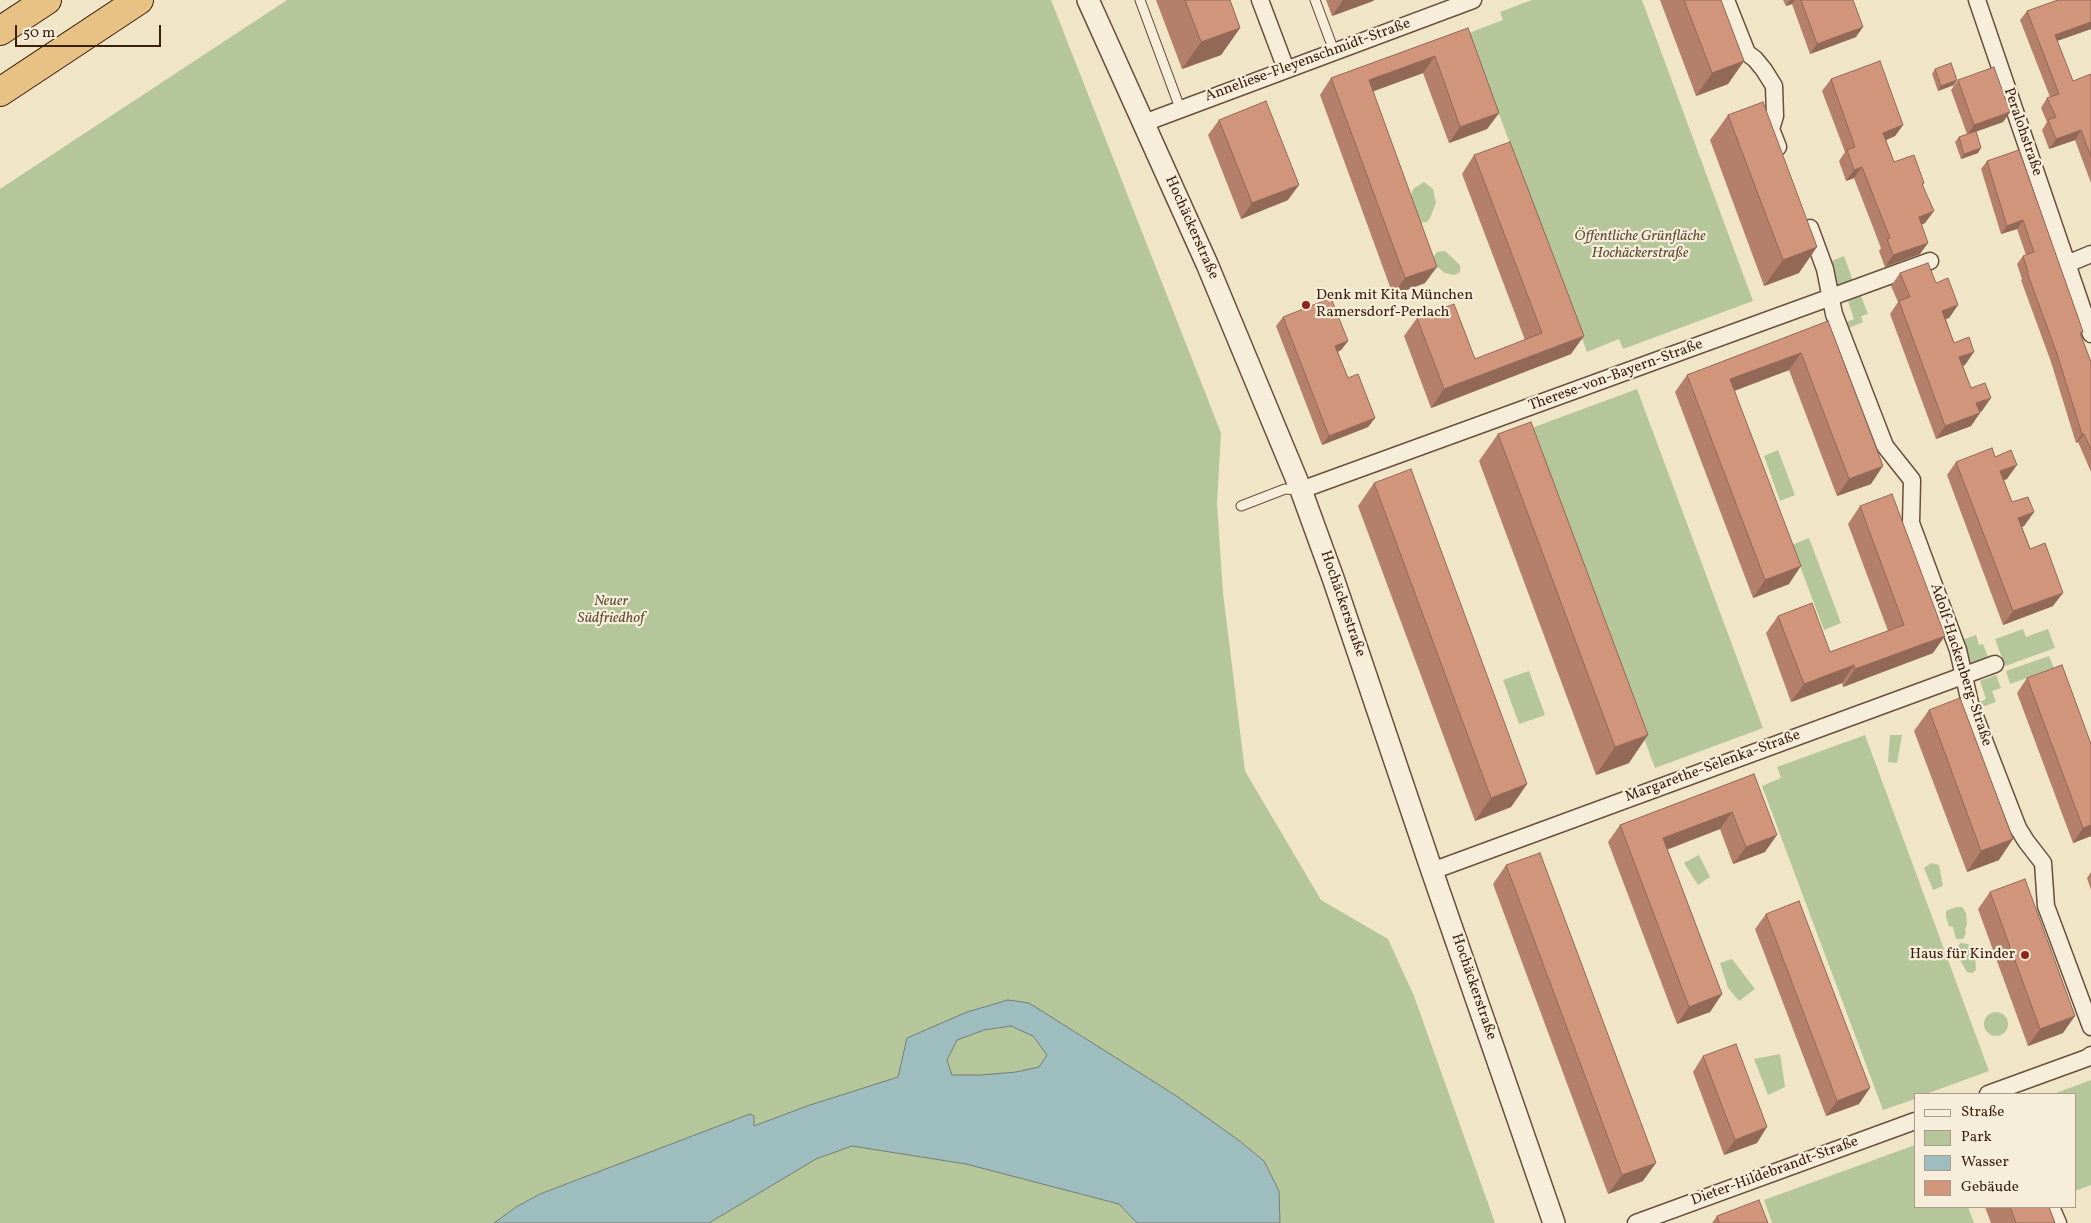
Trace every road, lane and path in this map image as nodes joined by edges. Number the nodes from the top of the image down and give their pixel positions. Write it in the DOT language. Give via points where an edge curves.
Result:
graph roads {
  1 [pos="47,0"];
  2 [pos="139,0"];
  3 [pos="1088,0"];
  4 [pos="1140,0"];
  5 [pos="1260,0"];
  6 [pos="1315,0"];
  7 [pos="1473,0"];
  8 [pos="1726,0"];
  9 [pos="1977,0"];
  10 [pos="0,31"];
  11 [pos="1334,51"];
  12 [pos="1286,69"];
  13 [pos="0,92"];
  14 [pos="1180,108"];
  15 [pos="1144,122"];
  16 [pos="1785,164"];
  17 [pos="1806,217"];
  18 [pos="2091,254"];
  19 [pos="1930,261"];
  20 [pos="2067,264"];
  21 [pos="1832,297"];
  22 [pos="2091,334"];
  23 [pos="1300,490"];
  24 [pos="1241,506"];
  25 [pos="1995,664"];
  26 [pos="1964,675"];
  27 [pos="1432,871"];
  28 [pos="2091,1027"];
  29 [pos="2091,1055"];
  30 [pos="2008,1091"];
  31 [pos="1995,1093"];
  32 [pos="1914,1121"];
  33 [pos="2051,1208"];
  34 [pos="1554,1223"];
  35 [pos="1636,1223"];
  36 [pos="2058,1223"];
  1 -- 10 [label="highway"];
  2 -- 13 [label="highway"];
  3 -- 15 [label="street, Hochäckerstraße"];
  4 -- 14 [label="lane"];
  5 -- 12 [label="street"];
  6 -- 11 [label="lane"];
  7 -- 11 [label="street, Anneliese-Fleyenschmidt-Straße"];
  8 -- 16 [label="street" via="1746,53 1755,59 1774,86 1775,116 1771,128"];
  9 -- 20 [label="street, Peralohstraße"];
  11 -- 12 [label="street, Anneliese-Fleyenschmidt-Straße"];
  12 -- 14 [label="street, Anneliese-Fleyenschmidt-Straße"];
  14 -- 15 [label="street, Anneliese-Fleyenschmidt-Straße"];
  15 -- 23 [label="street, Hochäckerstraße"];
  17 -- 21 [label="street, Adolf-Hackenberg-Straße"];
  18 -- 20 [label="street"];
  19 -- 21 [label="street, Therese-von-Bayern-Straße"];
  20 -- 22 [label="street, Peralohstraße"];
  21 -- 23 [label="street, Therese-von-Bayern-Straße"];
  21 -- 26 [label="street, Adolf-Hackenberg-Straße" via="1834,314 1885,446 1912,480 1911,523 1958,650"];
  23 -- 24 [label="lane" via="1285,489"];
  23 -- 27 [label="street, Hochäckerstraße"];
  25 -- 26 [label="street, Margarethe-Selenka-Straße"];
  26 -- 27 [label="street, Margarethe-Selenka-Straße"];
  26 -- 28 [label="street, Adolf-Hackenberg-Straße" via="1970,703 2018,828 2043,864 2046,906"];
  27 -- 34 [label="street, Hochäckerstraße"];
  29 -- 30 [label="street"];
  30 -- 31 [label="street"];
  32 -- 35 [label="street, Dieter-Hildebrandt-Straße"];
  33 -- 36 [label="street"];
}
